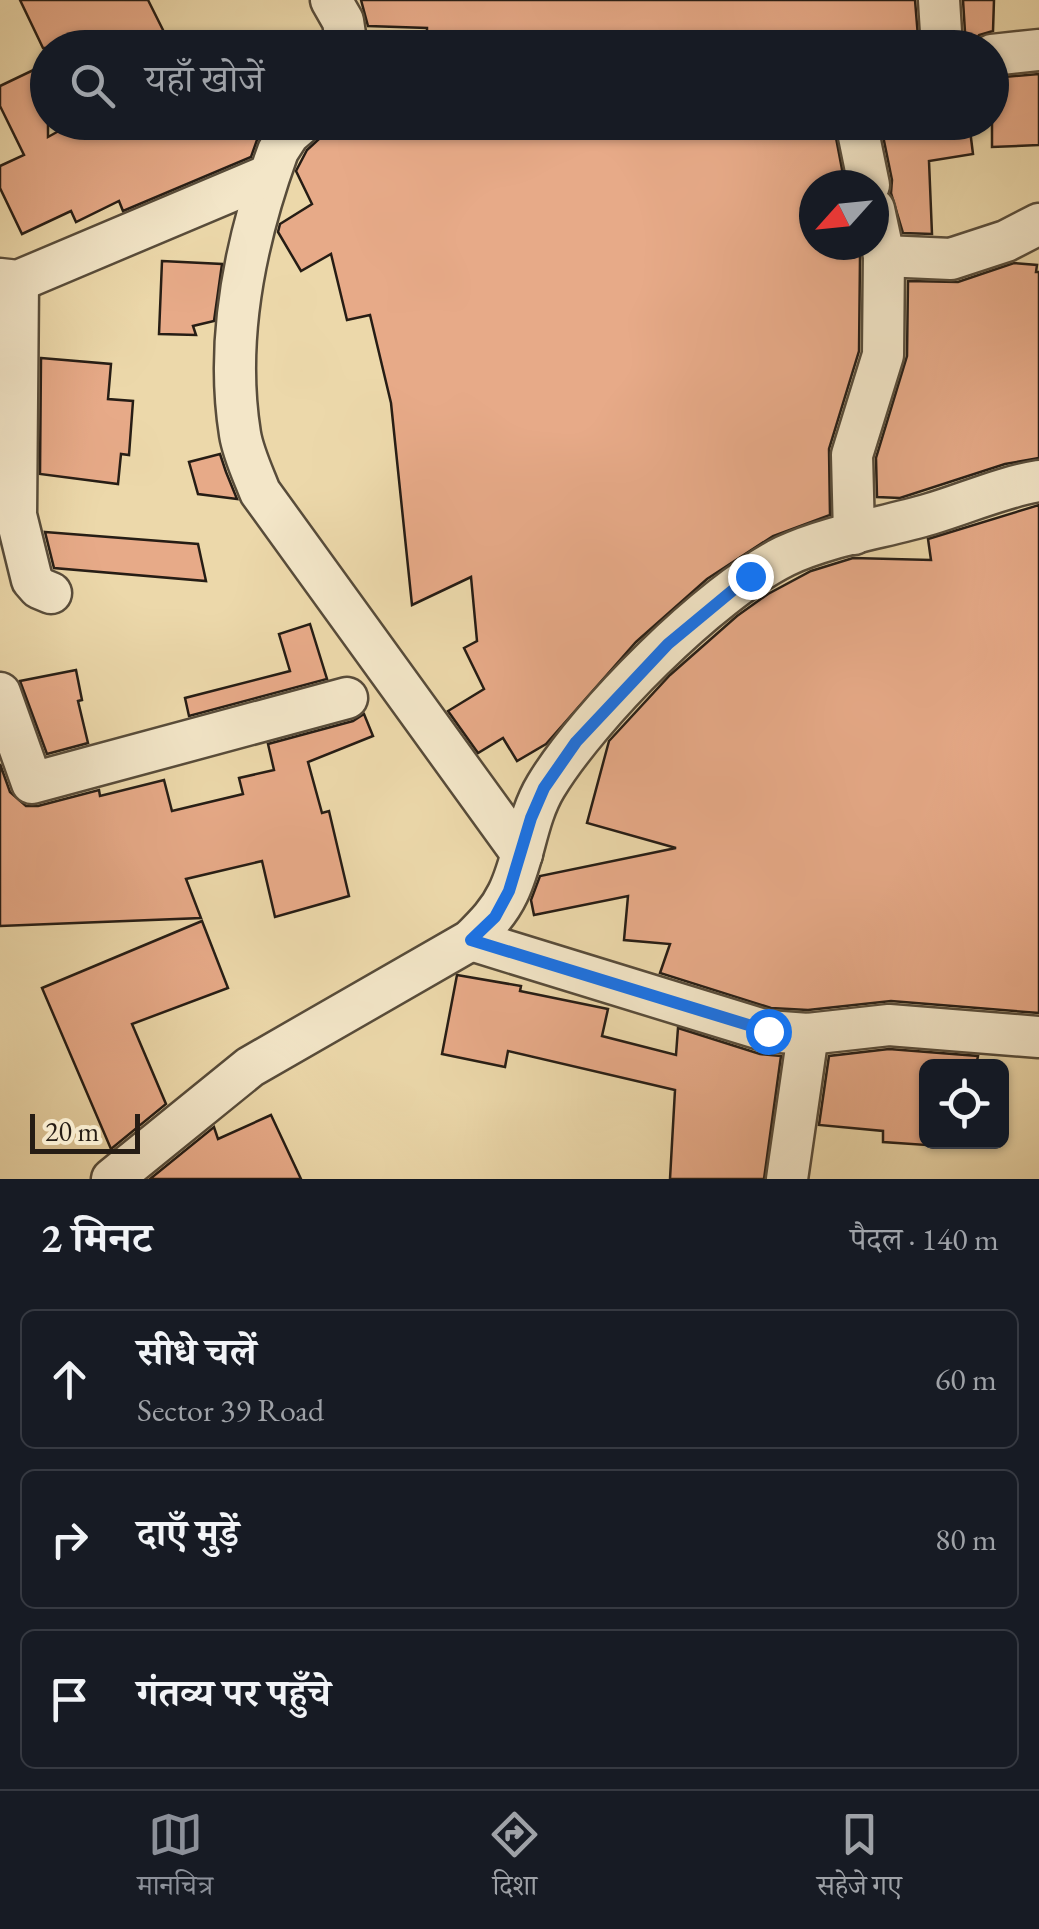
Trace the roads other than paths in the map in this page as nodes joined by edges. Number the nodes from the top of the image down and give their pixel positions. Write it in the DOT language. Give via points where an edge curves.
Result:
graph roads {
  1 [pos="331,0"];
  2 [pos="939,0"];
  3 [pos="345,30"];
  4 [pos="941,30"];
  5 [pos="1039,50"];
  6 [pos="1009,54"];
  7 [pos="286,140"];
  8 [pos="860,140"];
  9 [pos="866,170"];
  10 [pos="269,175"];
  11 [pos="1039,224"];
  12 [pos="889,256"];
  13 [pos="884,260"];
  14 [pos="9,280"];
  15 [pos="1039,481"];
  16 [pos="854,534"];
  17 [pos="52,592"];
  18 [pos="0,693"];
  19 [pos="347,698"];
  20 [pos="522,854"];
  21 [pos="471,940"];
  22 [pos="808,1034"];
  23 [pos="1039,1037"];
  24 [pos="112,1179"];
  25 [pos="787,1179"];
  1 -- 3 [label="street"];
  2 -- 4 [label="street"];
  5 -- 6 [label="street"];
  7 -- 10 [label="street"];
  8 -- 9 [label="street"];
  10 -- 14 [label="street"];
  10 -- 20 [label="street" via="241,289 236,380 240,437 260,492"];
  11 -- 12 [label="street" via="951,259"];
  13 -- 16 [label="street" via="884,354 852,455"];
  14 -- 17 [label="street" via="16,515 32,580"];
  15 -- 16 [label="street"];
  16 -- 20 [label="street" via="787,555 750,576 668,644 576,742 544,788"];
  18 -- 19 [label="street" via="32,783"];
  20 -- 21 [label="street" via="495,917"];
  21 -- 22 [label="street" via="768,1031"];
  21 -- 24 [label="street" via="250,1067"];
  22 -- 23 [label="street" via="889,1024"];
  22 -- 25 [label="street"];
}
